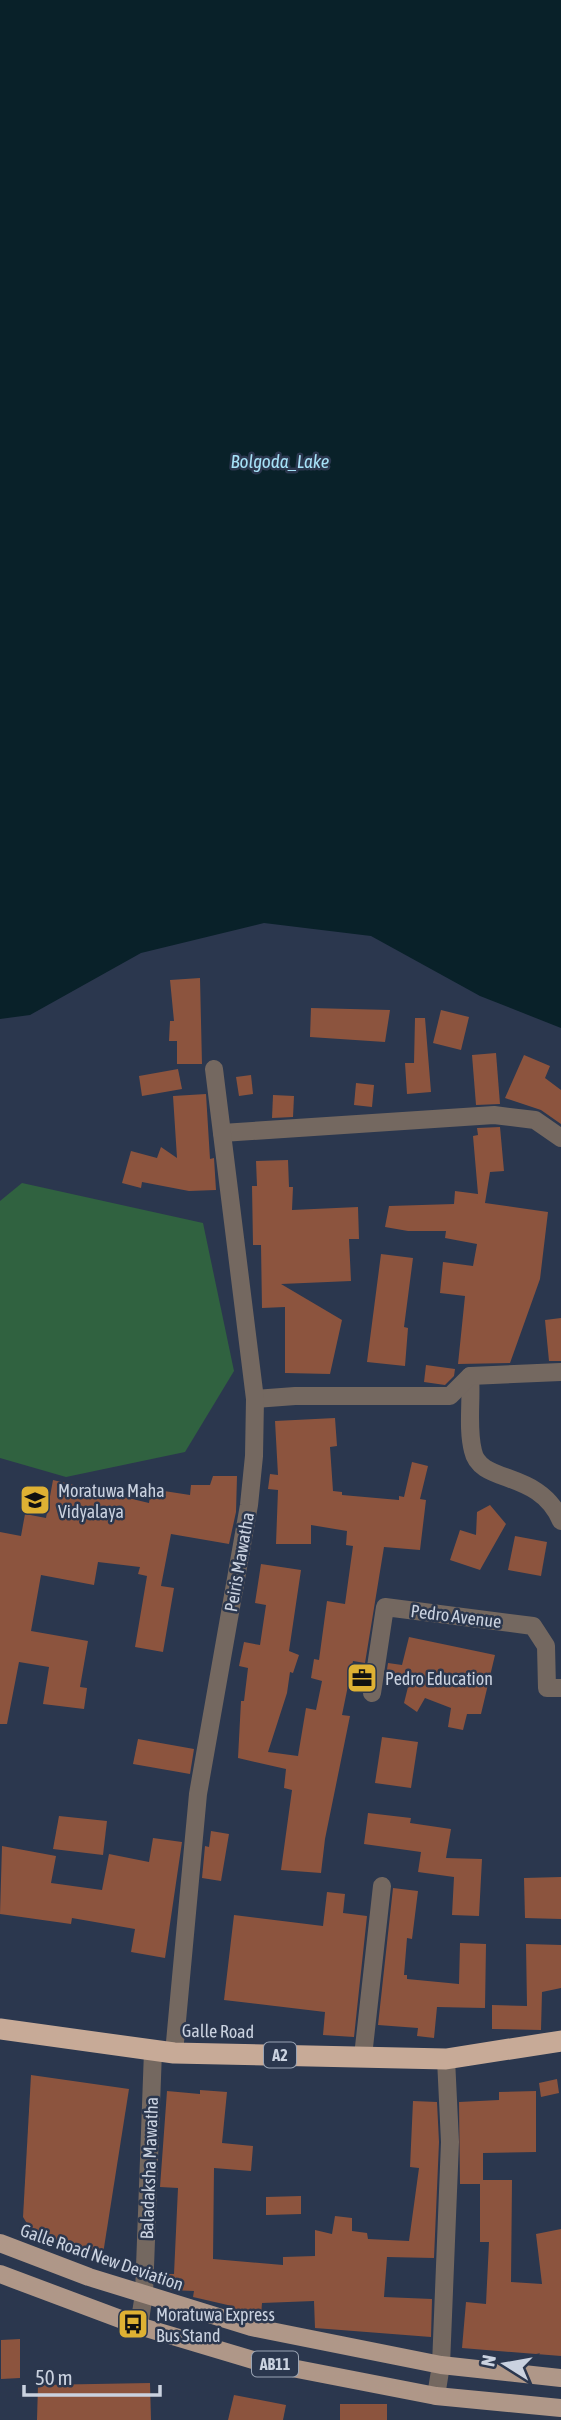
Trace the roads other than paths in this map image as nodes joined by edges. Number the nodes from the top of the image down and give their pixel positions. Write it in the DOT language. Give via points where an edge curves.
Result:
graph roads {
  1 [pos="214,1069"];
  2 [pos="222,1133"];
  3 [pos="561,1138"];
  4 [pos="561,1372"];
  5 [pos="470,1376"];
  6 [pos="255,1399"];
  7 [pos="561,1521"];
  8 [pos="561,1688"];
  9 [pos="372,1693"];
  10 [pos="382,1886"];
  11 [pos="0,2029"];
  12 [pos="561,2041"];
  13 [pos="164,2052"];
  14 [pos="363,2056"];
  15 [pos="446,2059"];
  16 [pos="0,2244"];
  17 [pos="0,2274"];
  18 [pos="144,2294"];
  19 [pos="139,2326"];
  20 [pos="441,2365"];
  21 [pos="561,2378"];
  22 [pos="436,2396"];
  23 [pos="561,2408"];
  1 -- 2 [label="street, Peiris Mawatha"];
  2 -- 3 [label="street" via="494,1115 535,1120"];
  2 -- 6 [label="street, Peiris Mawatha"];
  4 -- 5 [label="street"];
  5 -- 6 [label="street" via="450,1396"];
  5 -- 7 [label="street" via="476,1460 485,1471 534,1487"];
  6 -- 13 [label="street, Peiris Mawatha" via="249,1505 198,1794"];
  8 -- 9 [label="street, Pedro Avenue" via="547,1688 546,1646 533,1626 385,1607"];
  10 -- 14 [label="street"];
  11 -- 13 [label="highway, Galle Road / A2"];
  12 -- 15 [label="highway, Galle Road / A2"];
  13 -- 14 [label="highway, Galle Road / A2"];
  13 -- 18 [label="street, Baladaksha Mawatha"];
  14 -- 15 [label="highway, Galle Road / A2"];
  15 -- 20 [label="street" via="450,2142"];
  16 -- 18 [label="main road, Galle Road New Deviation / AB11"];
  17 -- 19 [label="main road, AB11"];
  18 -- 19 [label="street, Baladaksha Mawatha"];
  18 -- 20 [label="main road, Galle Road New Deviation / AB11" via="251,2327"];
  19 -- 22 [label="main road, AB11" via="256,2361"];
  20 -- 21 [label="main road, Galle Road New Deviation / AB11"];
  20 -- 22 [label="street"];
  22 -- 23 [label="main road, AB11"];
}
